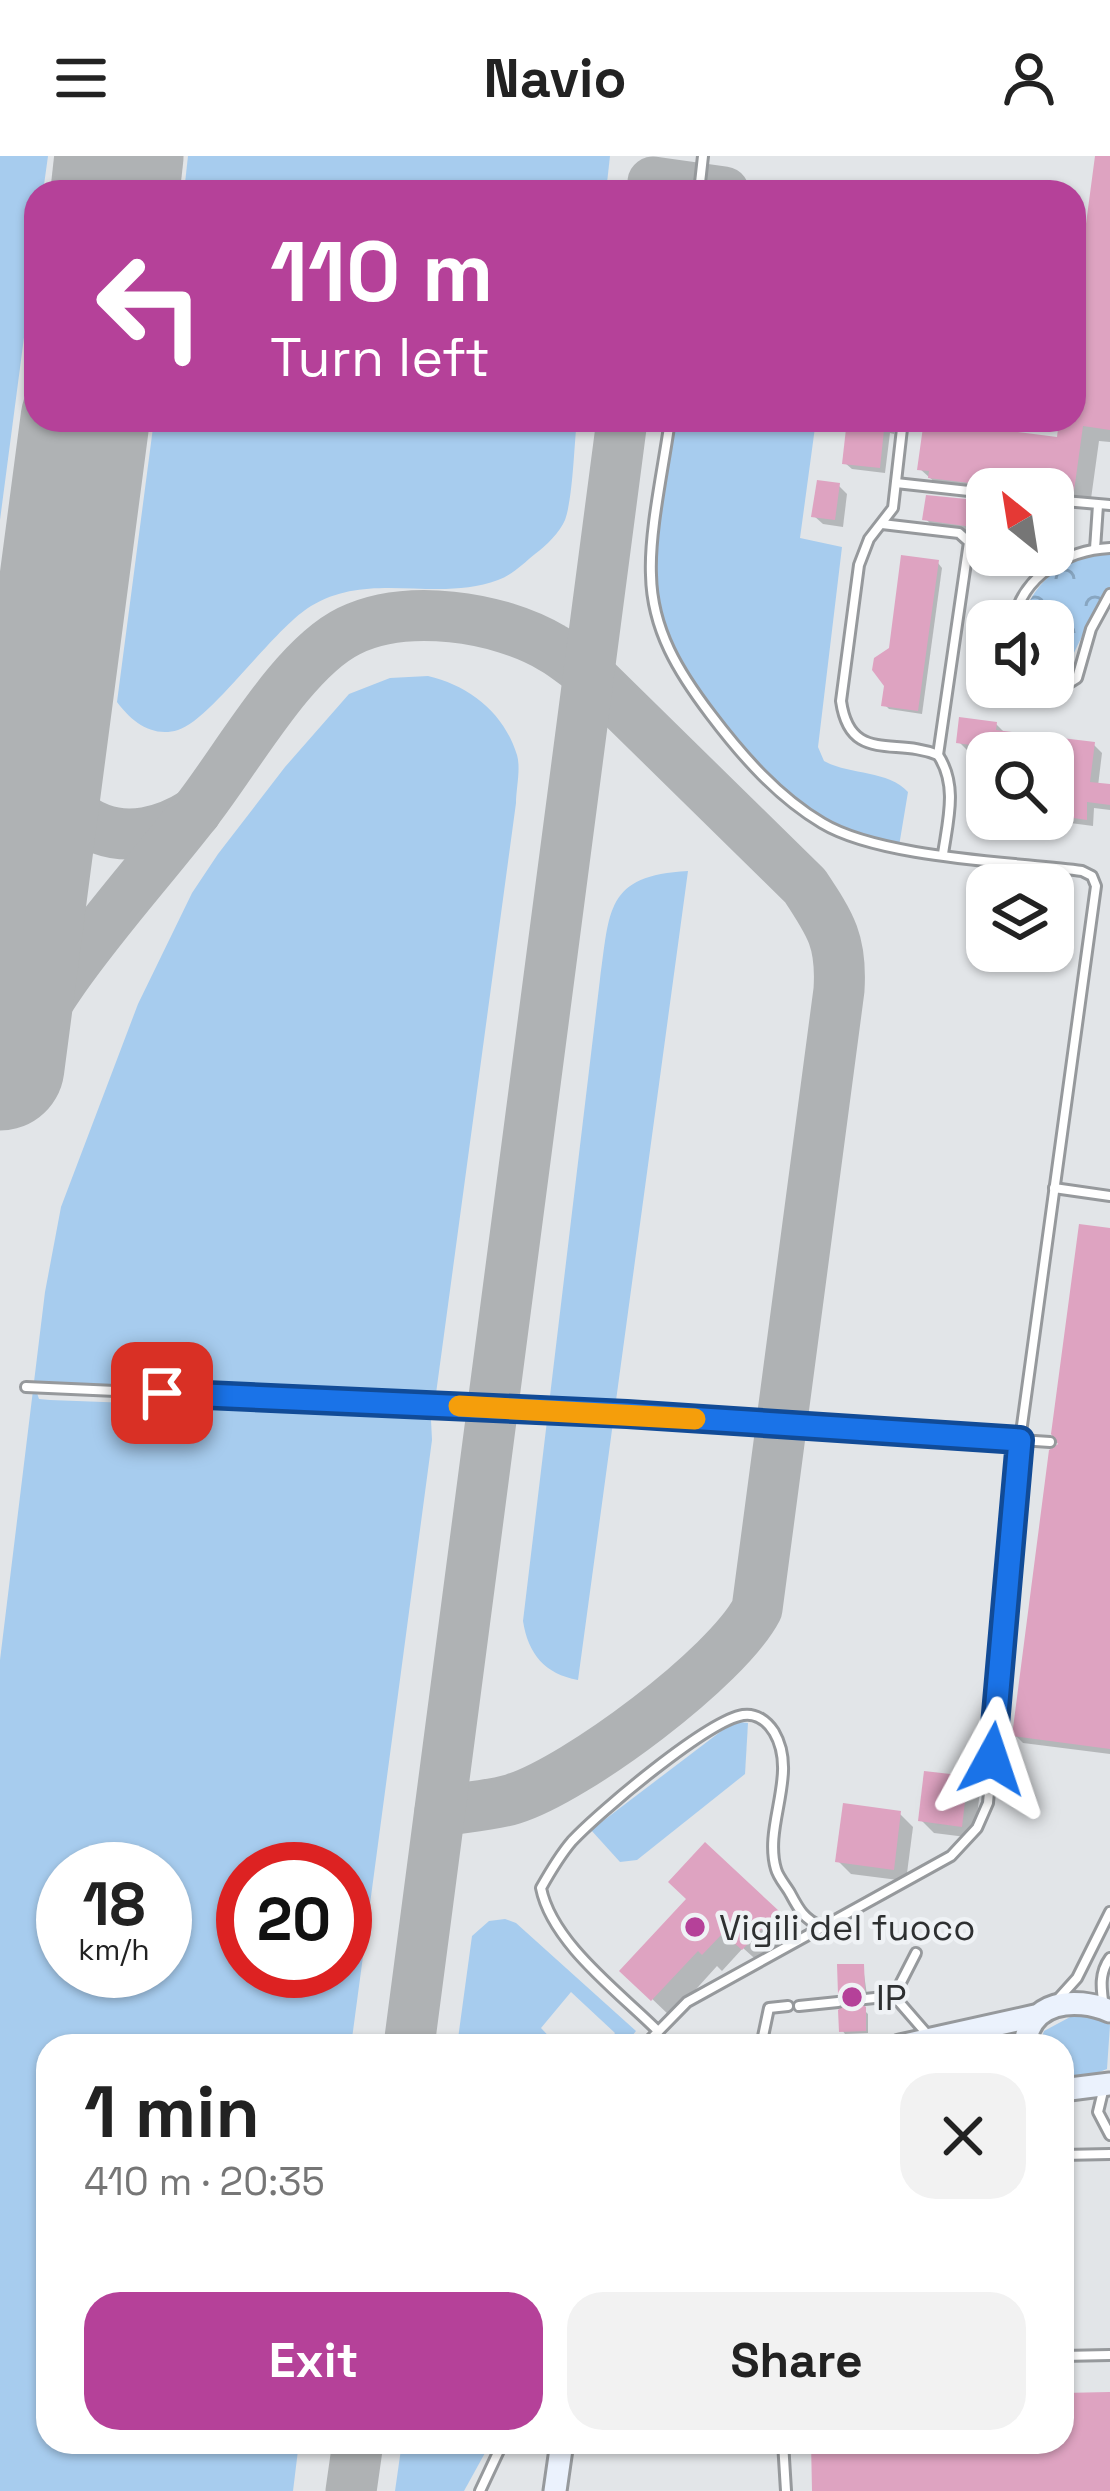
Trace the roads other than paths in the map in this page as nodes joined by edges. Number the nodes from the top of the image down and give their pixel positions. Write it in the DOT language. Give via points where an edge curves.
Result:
graph roads {
  1 [pos="669,432"];
  2 [pos="902,432"];
  3 [pos="896,483"];
  4 [pos="966,491"];
  5 [pos="1074,502"];
  6 [pos="1098,505"];
  7 [pos="1110,505"];
  8 [pos="882,524"];
  9 [pos="1095,548"];
  10 [pos="1110,548"];
  11 [pos="1110,594"];
  12 [pos="1022,600"];
  13 [pos="1074,680"];
  14 [pos="938,755"];
  15 [pos="944,854"];
  16 [pos="1054,1188"];
  17 [pos="1110,1196"];
  18 [pos="26,1387"];
  19 [pos="1020,1440"];
  20 [pos="1050,1442"];
  21 [pos="1110,1912"];
  22 [pos="822,1926"];
  23 [pos="916,1953"];
  24 [pos="1110,1958"];
  25 [pos="894,1996"];
  26 [pos="865,1999"];
  27 [pos="838,2002"];
  28 [pos="1107,2009"];
  29 [pos="1042,2012"];
  30 [pos="658,2031"];
  31 [pos="655,2034"];
  32 [pos="764,2034"];
  33 [pos="928,2034"];
  34 [pos="952,2034"];
  35 [pos="1030,2034"];
  36 [pos="1107,2086"];
  37 [pos="1074,2090"];
  38 [pos="1110,2135"];
  39 [pos="1110,2154"];
  40 [pos="1074,2155"];
  41 [pos="1110,2355"];
  42 [pos="1074,2356"];
  43 [pos="497,2454"];
  44 [pos="560,2454"];
  45 [pos="784,2454"];
  46 [pos="480,2491"];
  47 [pos="555,2491"];
  48 [pos="786,2491"];
  1 -- 15 [label="lane" via="651,575 677,671 769,782 824,824"];
  2 -- 3 [label="lane"];
  3 -- 4 [label="lane"];
  3 -- 8 [label="lane"];
  5 -- 6 [label="lane"];
  6 -- 7 [label="lane"];
  6 -- 9 [label="lane"];
  8 -- 14 [label="lane" via="959,533 969,542"];
  8 -- 14 [label="lane" via="859,565 844,724 872,745"];
  9 -- 10 [label="lane"];
  9 -- 12 [label="lane" via="1045,570"];
  11 -- 13 [label="lane"];
  14 -- 15 [label="lane" via="950,787"];
  15 -- 16 [label="lane" via="1082,872 1096,886"];
  16 -- 17 [label="lane"];
  16 -- 19 [label="lane"];
  18 -- 19 [label="lane"];
  19 -- 20 [label="lane"];
  19 -- 22 [label="lane" via="988,1803 951,1856"];
  21 -- 29 [label="lane" via="1076,1978"];
  22 -- 30 [label="lane" via="686,2002"];
  22 -- 30 [label="lane" via="801,1913 776,1869 783,1774 774,1732 756,1716 716,1726 572,1841 541,1888 572,1947"];
  23 -- 25 [label="lane"];
  24 -- 28 [label="lane" via="1101,1982"];
  25 -- 26 [label="lane"];
  25 -- 33 [label="lane"];
  27 -- 32 [label="lane" via="769,2008"];
  28 -- 29 [label="street" via="1083,2003"];
  29 -- 34 [label="street"];
  29 -- 35 [label="street"];
  30 -- 31 [label="lane"];
  36 -- 37 [label="street"];
  36 -- 38 [label="lane" via="1098,2112"];
  39 -- 40 [label="lane"];
  41 -- 42 [label="lane"];
  43 -- 46 [label="lane"];
  44 -- 47 [label="street"];
  45 -- 48 [label="lane"];
}
